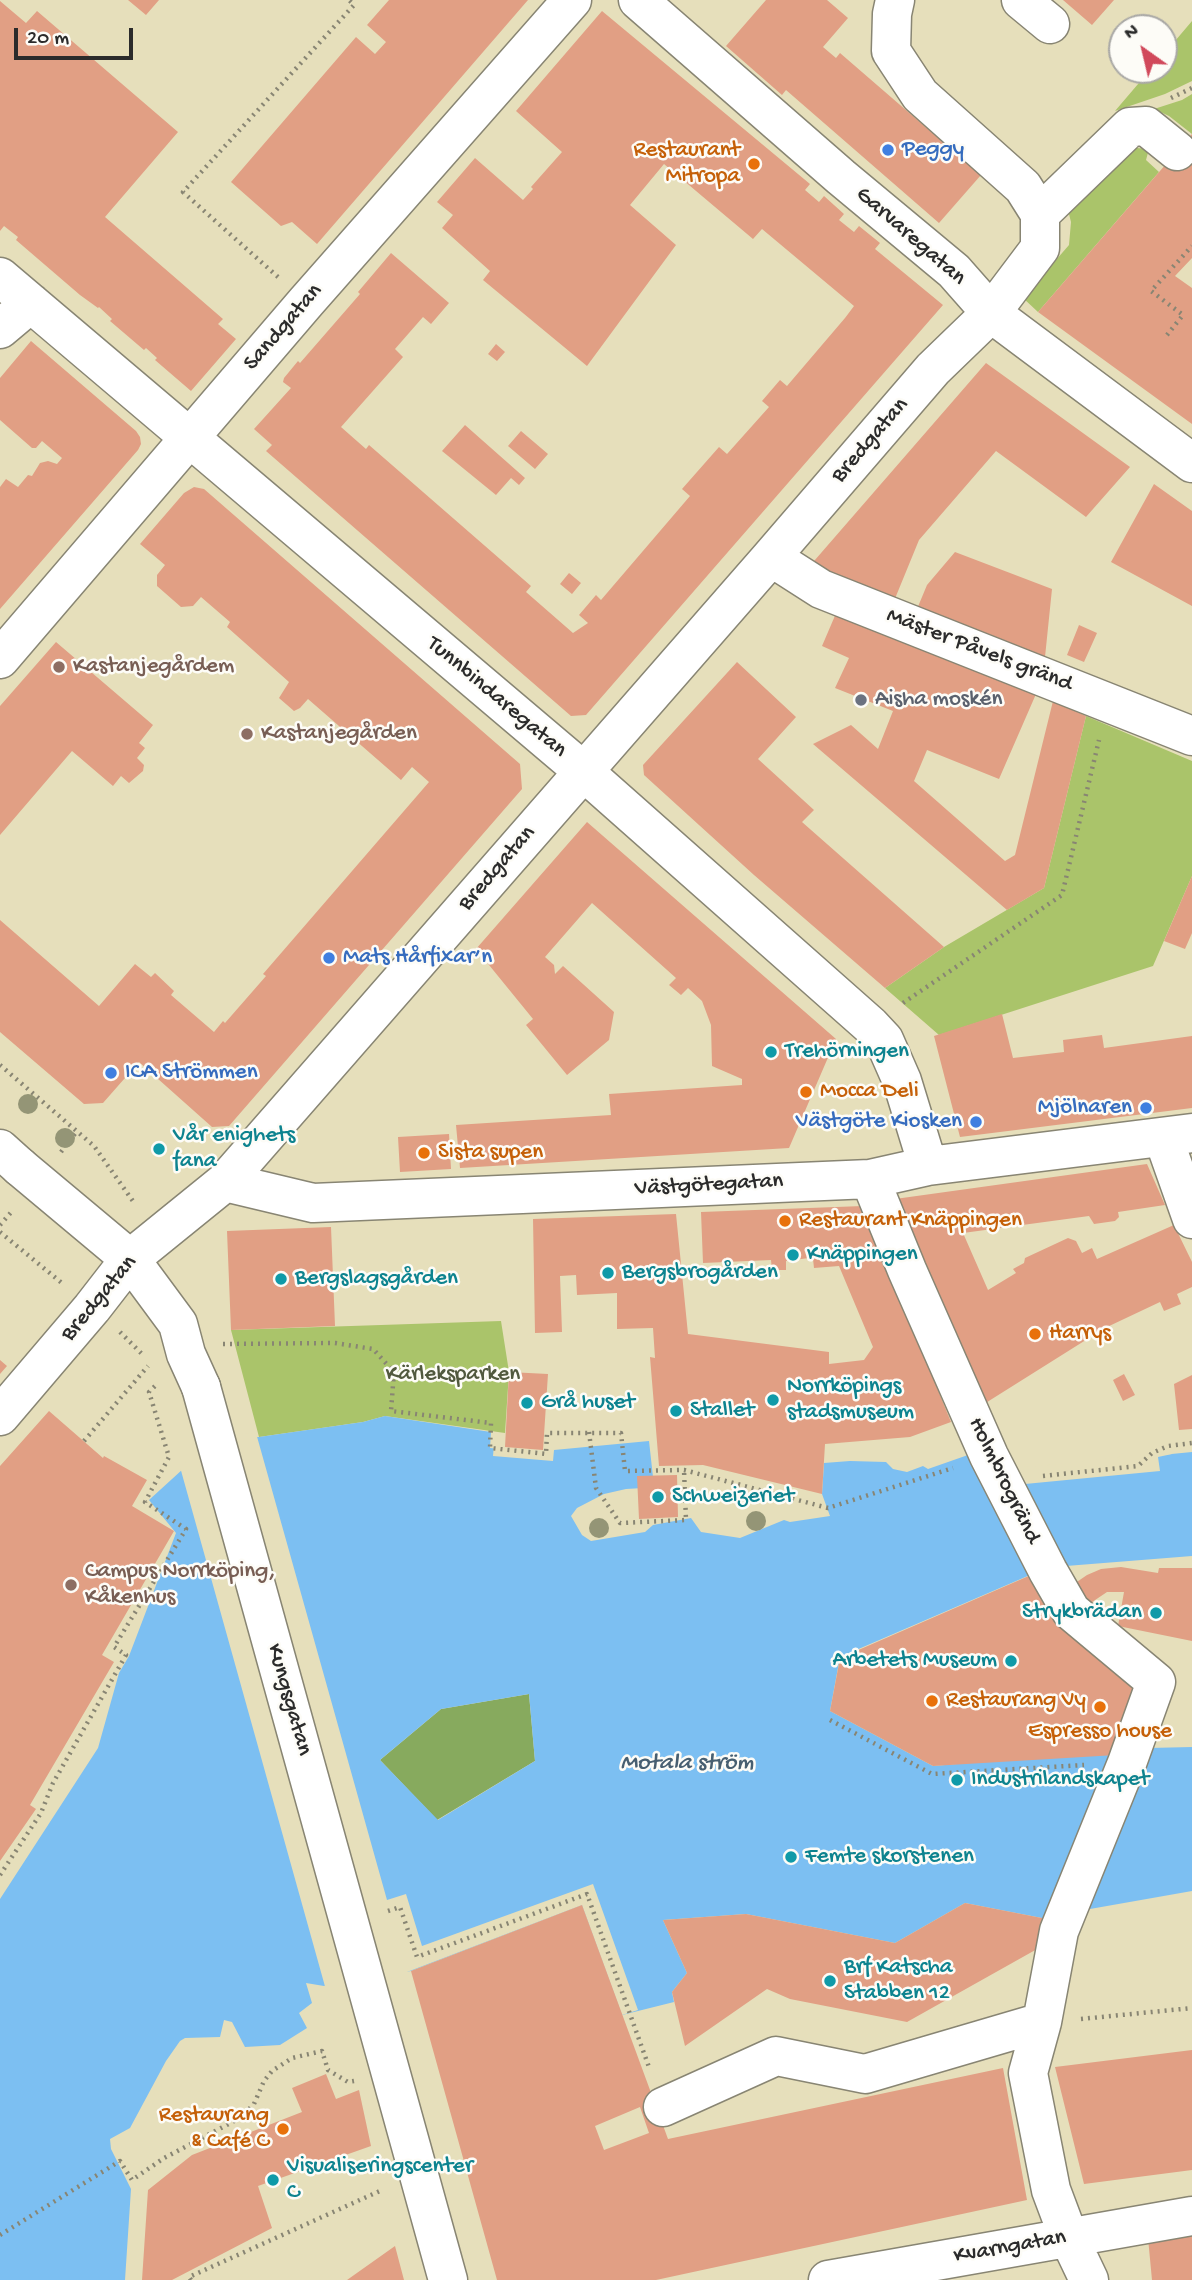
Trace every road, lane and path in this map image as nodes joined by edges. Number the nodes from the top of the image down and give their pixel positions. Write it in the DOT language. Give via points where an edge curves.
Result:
graph roads {
  1 [pos="349,0"];
  2 [pos="572,0"];
  3 [pos="638,0"];
  4 [pos="895,0"];
  5 [pos="1021,0"];
  6 [pos="1050,24"];
  7 [pos="1177,151"];
  8 [pos="1040,214"];
  9 [pos="1192,246"];
  10 [pos="0,276"];
  11 [pos="306,302"];
  12 [pos="31,303"];
  13 [pos="990,313"];
  14 [pos="0,329"];
  15 [pos="1167,335"];
  16 [pos="189,438"];
  17 [pos="1192,463"];
  18 [pos="771,557"];
  19 [pos="0,659"];
  20 [pos="1108,702"];
  21 [pos="1192,736"];
  22 [pos="583,771"];
  23 [pos="870,1025"];
  24 [pos="0,1065"];
  25 [pos="1178,1135"];
  26 [pos="10,1158"];
  27 [pos="928,1166"];
  28 [pos="870,1178"];
  29 [pos="226,1182"];
  30 [pos="1192,1219"];
  31 [pos="0,1232"];
  32 [pos="163,1233"];
  33 [pos="130,1259"];
  34 [pos="92,1308"];
  35 [pos="172,1371"];
  36 [pos="0,1416"];
  37 [pos="589,1432"];
  38 [pos="84,1441"];
  39 [pos="1192,1443"];
  40 [pos="974,1461"];
  41 [pos="684,1470"];
  42 [pos="830,1720"];
  43 [pos="1130,1757"];
  44 [pos="0,1875"];
  45 [pos="400,1907"];
  46 [pos="1192,2008"];
  47 [pos="1042,2022"];
  48 [pos="362,2079"];
  49 [pos="663,2107"];
  50 [pos="392,2185"];
  51 [pos="1192,2216"];
  52 [pos="0,2235"];
  53 [pos="1069,2238"];
  54 [pos="191,2280"];
  55 [pos="448,2280"];
  56 [pos="828,2280"];
  57 [pos="1089,2280"];
  1 -- 11 [label="path" via="354,5 183,192"];
  2 -- 11 [label="street, Sandgatan"];
  3 -- 13 [label="street, Garvaregatan" via="954,271"];
  4 -- 8 [label="street" via="891,51 920,95 1023,187"];
  5 -- 6 [label="street"];
  7 -- 8 [label="street" via="1146,126 1130,127"];
  8 -- 13 [label="street, Bredgatan" via="1040,248"];
  9 -- 15 [label="path" via="1151,291 1183,315"];
  10 -- 12 [label="street, Tunnbindaregatan"];
  11 -- 16 [label="street, Sandgatan"];
  12 -- 14 [label="street"];
  12 -- 16 [label="street, Tunnbindaregatan"];
  13 -- 17 [label="street, Garvaregatan" via="1120,390"];
  13 -- 18 [label="street, Bredgatan" via="933,369"];
  16 -- 19 [label="street, Sandgatan"];
  16 -- 22 [label="street, Tunnbindaregatan"];
  18 -- 20 [label="street, Mäster Påvels gränd" via="821,589"];
  18 -- 22 [label="street, Bredgatan"];
  20 -- 21 [label="street, Mäster Påvels gränd"];
  20 -- 23 [label="path" via="1062,895"];
  22 -- 23 [label="street, Tunnbindaregatan"];
  22 -- 29 [label="street, Bredgatan"];
  23 -- 27 [label="street, Tunnbindaregatan" via="884,1040 902,1081"];
  24 -- 32 [label="path" via="94,1146 128,1197"];
  25 -- 27 [label="street, Västgötegatan"];
  25 -- 30 [label="street"];
  26 -- 33 [label="street, Kungsgatan"];
  27 -- 28 [label="street, Västgötegatan"];
  28 -- 29 [label="street, Västgötegatan" via="313,1203"];
  28 -- 40 [label="street, Holmbrogränd"];
  29 -- 32 [label="street, Bredgatan"];
  31 -- 34 [label="path"];
  32 -- 33 [label="street, Bredgatan"];
  33 -- 34 [label="street, Bredgatan"];
  33 -- 35 [label="street, Kungsgatan" via="178,1324"];
  34 -- 35 [label="path"];
  34 -- 36 [label="street, Bredgatan"];
  35 -- 37 [label="path" via="220,1344 335,1343 373,1349 394,1372 391,1411 491,1423 490,1448 546,1454 547,1433"];
  35 -- 38 [label="path"];
  35 -- 44 [label="path" via="149,1392 169,1458 145,1502 186,1529 114,1647 126,1655 53,1783 41,1813"];
  35 -- 55 [label="street, Kungsgatan" via="371,2001"];
  37 -- 41 [label="path" via="621,1433 625,1471"];
  37 -- 41 [label="path" via="596,1488 620,1523 686,1520"];
  39 -- 40 [label="path" via="1168,1446 1138,1466 1030,1477"];
  40 -- 41 [label="path" via="828,1508"];
  40 -- 43 [label="street, Holmbrogränd" via="1071,1611 1156,1682"];
  42 -- 43 [label="path" via="932,1774"];
  43 -- 47 [label="street" via="1059,1931"];
  45 -- 49 [label="path" via="417,1957 587,1894"];
  46 -- 47 [label="path"];
  47 -- 49 [label="street" via="865,2074 776,2056"];
  47 -- 53 [label="street" via="1028,2073 1051,2190"];
  48 -- 52 [label="path" via="348,2082 328,2070 322,2051 292,2058 272,2071 254,2104 240,2118 132,2180 120,2161"];
  50 -- 54 [label="path" via="189,2277"];
  51 -- 53 [label="street, Kvarngatan"];
  53 -- 56 [label="street, Kvarngatan"];
  53 -- 57 [label="street"];
}
